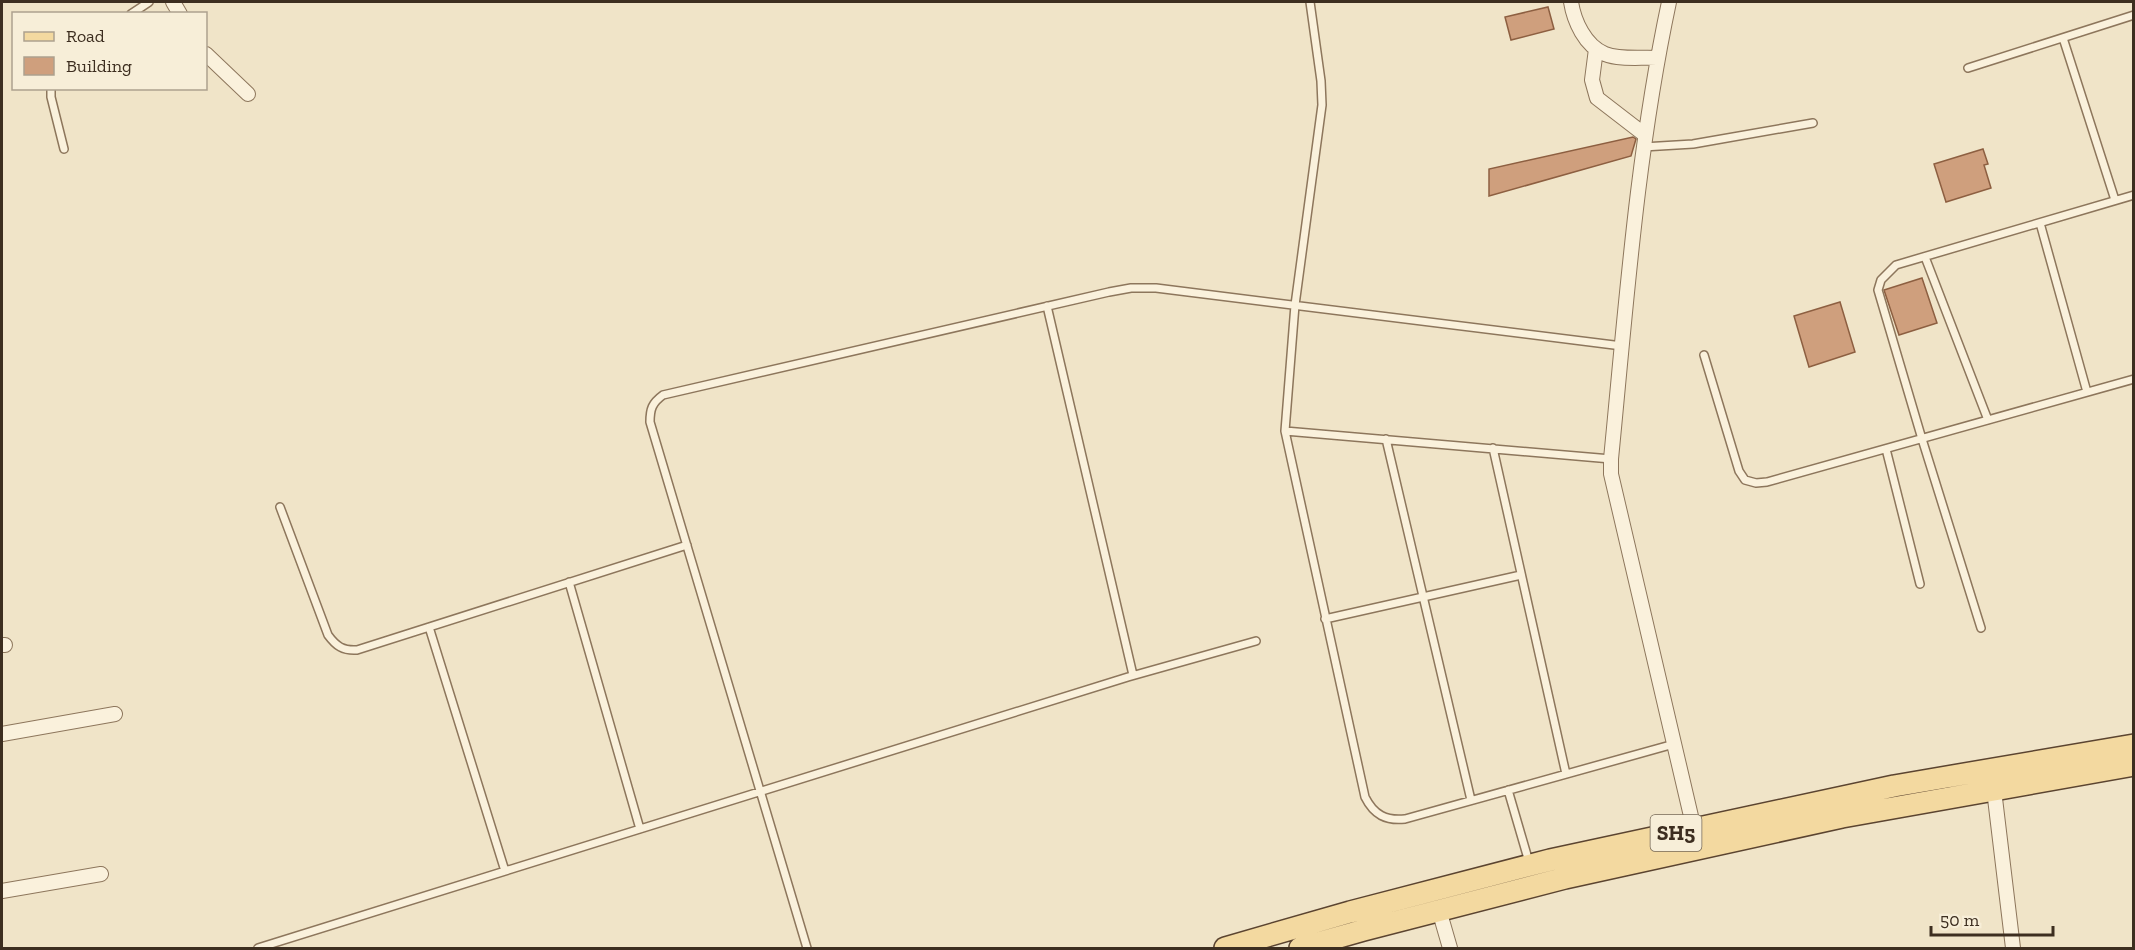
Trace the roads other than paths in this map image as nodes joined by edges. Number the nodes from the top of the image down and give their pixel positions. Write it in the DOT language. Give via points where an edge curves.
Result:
graph roads {
  1 [pos="149,2"];
  2 [pos="1310,2"];
  3 [pos="1571,2"];
  4 [pos="1669,2"];
  5 [pos="134,12"];
  6 [pos="2133,15"];
  7 [pos="2064,38"];
  8 [pos="1596,49"];
  9 [pos="207,55"];
  10 [pos="1657,58"];
  11 [pos="1968,68"];
  12 [pos="51,90"];
  13 [pos="248,94"];
  14 [pos="1813,123"];
  15 [pos="1644,141"];
  16 [pos="64,149"];
  17 [pos="2133,195"];
  18 [pos="2115,200"];
  19 [pos="2040,223"];
  20 [pos="1924,257"];
  21 [pos="1295,305"];
  22 [pos="1047,306"];
  23 [pos="1622,346"];
  24 [pos="1704,355"];
  25 [pos="2133,380"];
  26 [pos="2087,392"];
  27 [pos="1988,420"];
  28 [pos="1285,431"];
  29 [pos="1386,439"];
  30 [pos="1922,439"];
  31 [pos="1493,448"];
  32 [pos="1886,449"];
  33 [pos="1611,459"];
  34 [pos="280,507"];
  35 [pos="687,545"];
  36 [pos="1521,575"];
  37 [pos="570,582"];
  38 [pos="1920,584"];
  39 [pos="1422,597"];
  40 [pos="1325,619"];
  41 [pos="429,627"];
  42 [pos="1981,628"];
  43 [pos="1256,641"];
  44 [pos="1133,675"];
  45 [pos="115,714"];
  46 [pos="2,734"];
  47 [pos="1674,744"];
  48 [pos="2133,745"];
  49 [pos="2133,765"];
  50 [pos="1566,774"];
  51 [pos="1508,790"];
  52 [pos="1994,790"];
  53 [pos="760,792"];
  54 [pos="1471,800"];
  55 [pos="640,829"];
  56 [pos="1695,829"];
  57 [pos="1529,865"];
  58 [pos="505,871"];
  59 [pos="101,874"];
  60 [pos="2,891"];
  61 [pos="1439,910"];
  62 [pos="258,948"];
  63 [pos="807,948"];
  64 [pos="1225,948"];
  65 [pos="1300,948"];
  66 [pos="1450,948"];
  67 [pos="2013,948"];
  1 -- 5 [label="lane"];
  2 -- 21 [label="lane" via="1322,105"];
  3 -- 8 [label="street" via="1575,21"];
  4 -- 10 [label="street"];
  6 -- 7 [label="lane"];
  7 -- 11 [label="lane"];
  7 -- 18 [label="lane"];
  8 -- 10 [label="street" via="1611,56"];
  8 -- 15 [label="street" via="1592,80 1597,98"];
  9 -- 13 [label="street"];
  10 -- 15 [label="street"];
  12 -- 16 [label="lane"];
  14 -- 15 [label="lane" via="1693,144"];
  15 -- 23 [label="street"];
  17 -- 18 [label="lane"];
  18 -- 19 [label="lane"];
  19 -- 20 [label="lane"];
  19 -- 26 [label="lane"];
  20 -- 27 [label="lane"];
  20 -- 30 [label="lane" via="1896,265 1881,280 1878,290"];
  21 -- 22 [label="lane" via="1131,288"];
  21 -- 23 [label="lane"];
  21 -- 28 [label="lane"];
  22 -- 35 [label="lane" via="663,395 654,401 650,422"];
  22 -- 44 [label="lane"];
  23 -- 33 [label="street"];
  24 -- 32 [label="lane" via="1745,480 1767,483"];
  25 -- 26 [label="lane"];
  26 -- 27 [label="lane"];
  27 -- 30 [label="lane"];
  28 -- 29 [label="lane"];
  28 -- 40 [label="lane"];
  29 -- 31 [label="lane"];
  29 -- 39 [label="lane"];
  30 -- 32 [label="lane"];
  30 -- 42 [label="lane"];
  31 -- 33 [label="lane"];
  31 -- 36 [label="lane"];
  32 -- 38 [label="lane"];
  33 -- 47 [label="street" via="1614,491"];
  34 -- 41 [label="lane" via="328,635 336,645 346,651 357,650"];
  35 -- 37 [label="lane"];
  35 -- 53 [label="lane"];
  36 -- 39 [label="lane"];
  36 -- 50 [label="lane"];
  37 -- 41 [label="lane"];
  37 -- 55 [label="lane"];
  39 -- 40 [label="lane"];
  39 -- 54 [label="lane"];
  40 -- 54 [label="lane" via="1369,806 1392,820"];
  41 -- 58 [label="lane"];
  43 -- 44 [label="lane"];
  44 -- 53 [label="lane"];
  45 -- 46 [label="street"];
  47 -- 50 [label="lane"];
  47 -- 56 [label="street"];
  48 -- 56 [label="main road, SH5" via="1894,786"];
  49 -- 52 [label="main road, SH5"];
  50 -- 51 [label="lane"];
  51 -- 54 [label="lane"];
  51 -- 57 [label="lane"];
  52 -- 61 [label="main road, SH5" via="1842,817"];
  52 -- 67 [label="street"];
  53 -- 55 [label="lane"];
  53 -- 63 [label="lane"];
  55 -- 58 [label="lane"];
  56 -- 57 [label="main road, SH5"];
  57 -- 64 [label="main road, SH5"];
  58 -- 62 [label="lane"];
  59 -- 60 [label="street"];
  61 -- 65 [label="main road, SH5"];
  61 -- 66 [label="street"];
}
